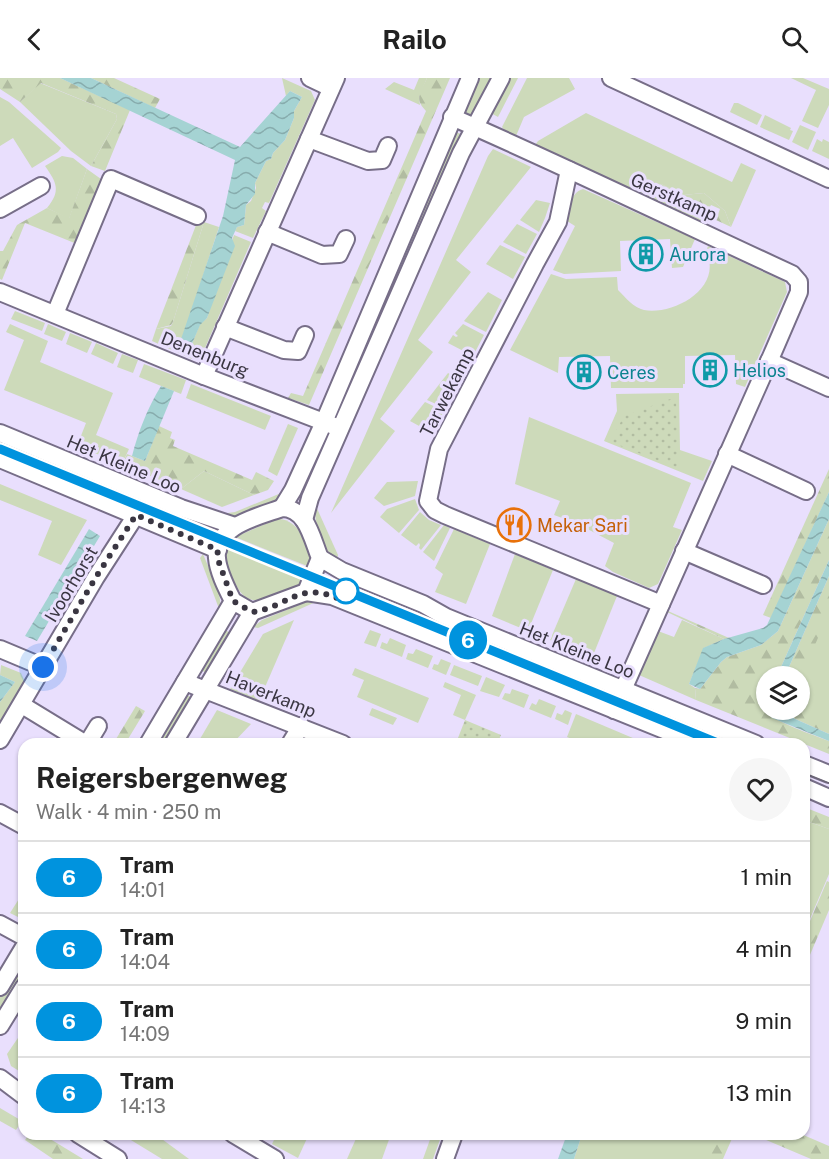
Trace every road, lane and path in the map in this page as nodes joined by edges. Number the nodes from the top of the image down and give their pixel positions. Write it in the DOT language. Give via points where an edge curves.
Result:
graph roads {
  1 [pos="310,78"];
  2 [pos="470,78"];
  3 [pos="501,78"];
  4 [pos="612,78"];
  5 [pos="333,83"];
  6 [pos="452,117"];
  7 [pos="475,127"];
  8 [pos="309,139"];
  9 [pos="388,146"];
  10 [pos="569,170"];
  11 [pos="829,179"];
  12 [pos="41,186"];
  13 [pos="0,209"];
  14 [pos="197,216"];
  15 [pos="267,232"];
  16 [pos="346,239"];
  17 [pos="0,292"];
  18 [pos="55,314"];
  19 [pos="225,327"];
  20 [pos="306,335"];
  21 [pos="769,361"];
  22 [pos="204,376"];
  23 [pos="829,388"];
  24 [pos="324,422"];
  25 [pos="341,429"];
  26 [pos="0,433"];
  27 [pos="727,454"];
  28 [pos="0,459"];
  29 [pos="806,491"];
  30 [pos="282,508"];
  31 [pos="136,515"];
  32 [pos="304,520"];
  33 [pos="235,526"];
  34 [pos="218,550"];
  35 [pos="684,551"];
  36 [pos="320,558"];
  37 [pos="763,585"];
  38 [pos="306,592"];
  39 [pos="233,601"];
  40 [pos="661,604"];
  41 [pos="252,612"];
  42 [pos="0,649"];
  43 [pos="43,667"];
  44 [pos="186,682"];
  45 [pos="206,689"];
  46 [pos="623,690"];
  47 [pos="22,705"];
  48 [pos="615,710"];
  49 [pos="99,726"];
  50 [pos="301,726"];
  51 [pos="77,738"];
  52 [pos="91,738"];
  53 [pos="152,738"];
  54 [pos="176,738"];
  55 [pos="294,738"];
  56 [pos="329,738"];
  57 [pos="684,738"];
  58 [pos="741,738"];
  59 [pos="0,740"];
  60 [pos="810,766"];
  61 [pos="829,774"];
  62 [pos="810,790"];
  63 [pos="829,798"];
  64 [pos="0,813"];
  65 [pos="18,823"];
  66 [pos="0,924"];
  67 [pos="18,934"];
  68 [pos="18,957"];
  69 [pos="0,987"];
  70 [pos="18,997"];
  71 [pos="0,1026"];
  72 [pos="0,1078"];
  73 [pos="0,1091"];
  74 [pos="18,1092"];
  75 [pos="18,1099"];
  76 [pos="88,1140"];
  77 [pos="242,1140"];
  78 [pos="452,1140"];
  79 [pos="118,1159"];
  80 [pos="275,1159"];
  81 [pos="446,1159"];
  1 -- 5 [label="street"];
  2 -- 6 [label="street"];
  3 -- 7 [label="street"];
  4 -- 11 [label="street"];
  5 -- 8 [label="street"];
  6 -- 7 [label="street, Gerstkamp"];
  6 -- 24 [label="street"];
  7 -- 10 [label="street, Gerstkamp"];
  7 -- 25 [label="street"];
  8 -- 9 [label="street" via="368,161 382,160"];
  8 -- 15 [label="street"];
  10 -- 21 [label="street, Gerstkamp" via="792,274 799,282 799,292"];
  10 -- 40 [label="street, Tarwekamp" via="558,222 439,448 428,501 445,515"];
  12 -- 13 [label="street"];
  14 -- 18 [label="street" via="111,179"];
  15 -- 16 [label="street" via="322,255 339,254"];
  15 -- 19 [label="street"];
  17 -- 18 [label="street, Denenburg"];
  18 -- 22 [label="street, Denenburg"];
  19 -- 20 [label="street" via="284,350 298,351"];
  19 -- 22 [label="street"];
  21 -- 23 [label="street"];
  21 -- 27 [label="street, Gerstkamp"];
  22 -- 24 [label="street, Denenburg"];
  24 -- 25 [label="street, Denenburg"];
  24 -- 30 [label="street"];
  25 -- 32 [label="street"];
  26 -- 33 [label="street, Het Kleine Loo" via="181,508"];
  27 -- 29 [label="street"];
  27 -- 35 [label="street, Gerstkamp"];
  28 -- 31 [label="street"];
  30 -- 32 [label="street" via="296,511"];
  30 -- 33 [label="street"];
  31 -- 34 [label="street"];
  31 -- 43 [label="street, Ivoorhorst"];
  32 -- 36 [label="street"];
  33 -- 34 [label="street" via="224,535"];
  34 -- 39 [label="street"];
  35 -- 37 [label="street"];
  35 -- 40 [label="street, Gerstkamp"];
  36 -- 38 [label="street"];
  36 -- 46 [label="street, Het Kleine Loo" via="446,617"];
  38 -- 41 [label="street"];
  38 -- 48 [label="street" via="332,596"];
  39 -- 41 [label="street"];
  39 -- 44 [label="street"];
  40 -- 46 [label="street, Gerstkamp"];
  41 -- 45 [label="street"];
  42 -- 43 [label="street"];
  43 -- 47 [label="street, Ivoorhorst"];
  44 -- 45 [label="street, Haverkamp"];
  44 -- 53 [label="street"];
  45 -- 50 [label="street, Haverkamp"];
  45 -- 54 [label="street"];
  46 -- 48 [label="street, Gerstkamp"];
  46 -- 58 [label="street, Het Kleine Loo"];
  47 -- 51 [label="street"];
  47 -- 59 [label="street, Ivoorhorst"];
  48 -- 57 [label="street"];
  49 -- 52 [label="street"];
  50 -- 55 [label="street"];
  50 -- 56 [label="street, Haverkamp"];
  60 -- 61 [label="street"];
  62 -- 63 [label="street"];
  64 -- 65 [label="street"];
  66 -- 67 [label="street"];
  68 -- 69 [label="street"];
  70 -- 71 [label="street"];
  72 -- 74 [label="street"];
  73 -- 75 [label="street"];
  76 -- 79 [label="street"];
  77 -- 80 [label="street"];
  78 -- 81 [label="street"];
}
